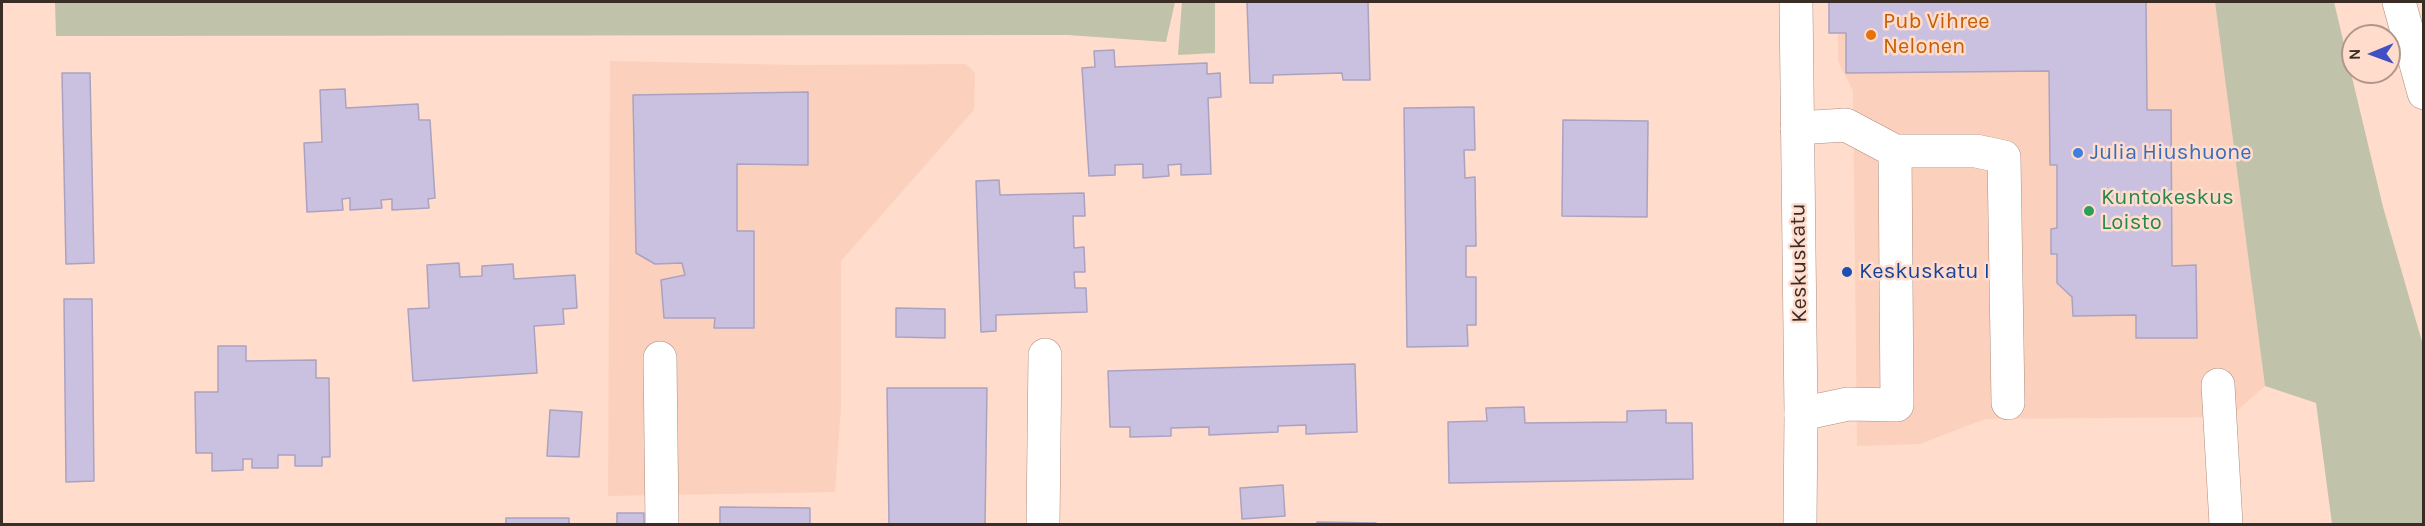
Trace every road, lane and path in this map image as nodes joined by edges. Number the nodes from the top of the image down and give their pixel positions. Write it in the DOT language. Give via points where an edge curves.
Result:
graph roads {
  1 [pos="1796,2"];
  2 [pos="2399,2"];
  3 [pos="2424,93"];
  4 [pos="1797,128"];
  5 [pos="1895,151"];
  6 [pos="1045,355"];
  7 [pos="660,358"];
  8 [pos="2218,385"];
  9 [pos="2008,403"];
  10 [pos="1801,414"];
  11 [pos="662,525"];
  12 [pos="1043,525"];
  13 [pos="1800,525"];
  14 [pos="2226,525"];
  1 -- 4 [label="main road, Keskuskatu"];
  2 -- 3 [label="main road"];
  4 -- 5 [label="main road" via="1846,125"];
  4 -- 10 [label="main road, Keskuskatu"];
  5 -- 9 [label="main road" via="1976,151 2004,157"];
  5 -- 10 [label="main road" via="1897,405 1848,404"];
  6 -- 12 [label="main road"];
  7 -- 11 [label="main road"];
  8 -- 14 [label="main road"];
  10 -- 13 [label="main road, Keskuskatu"];
}
